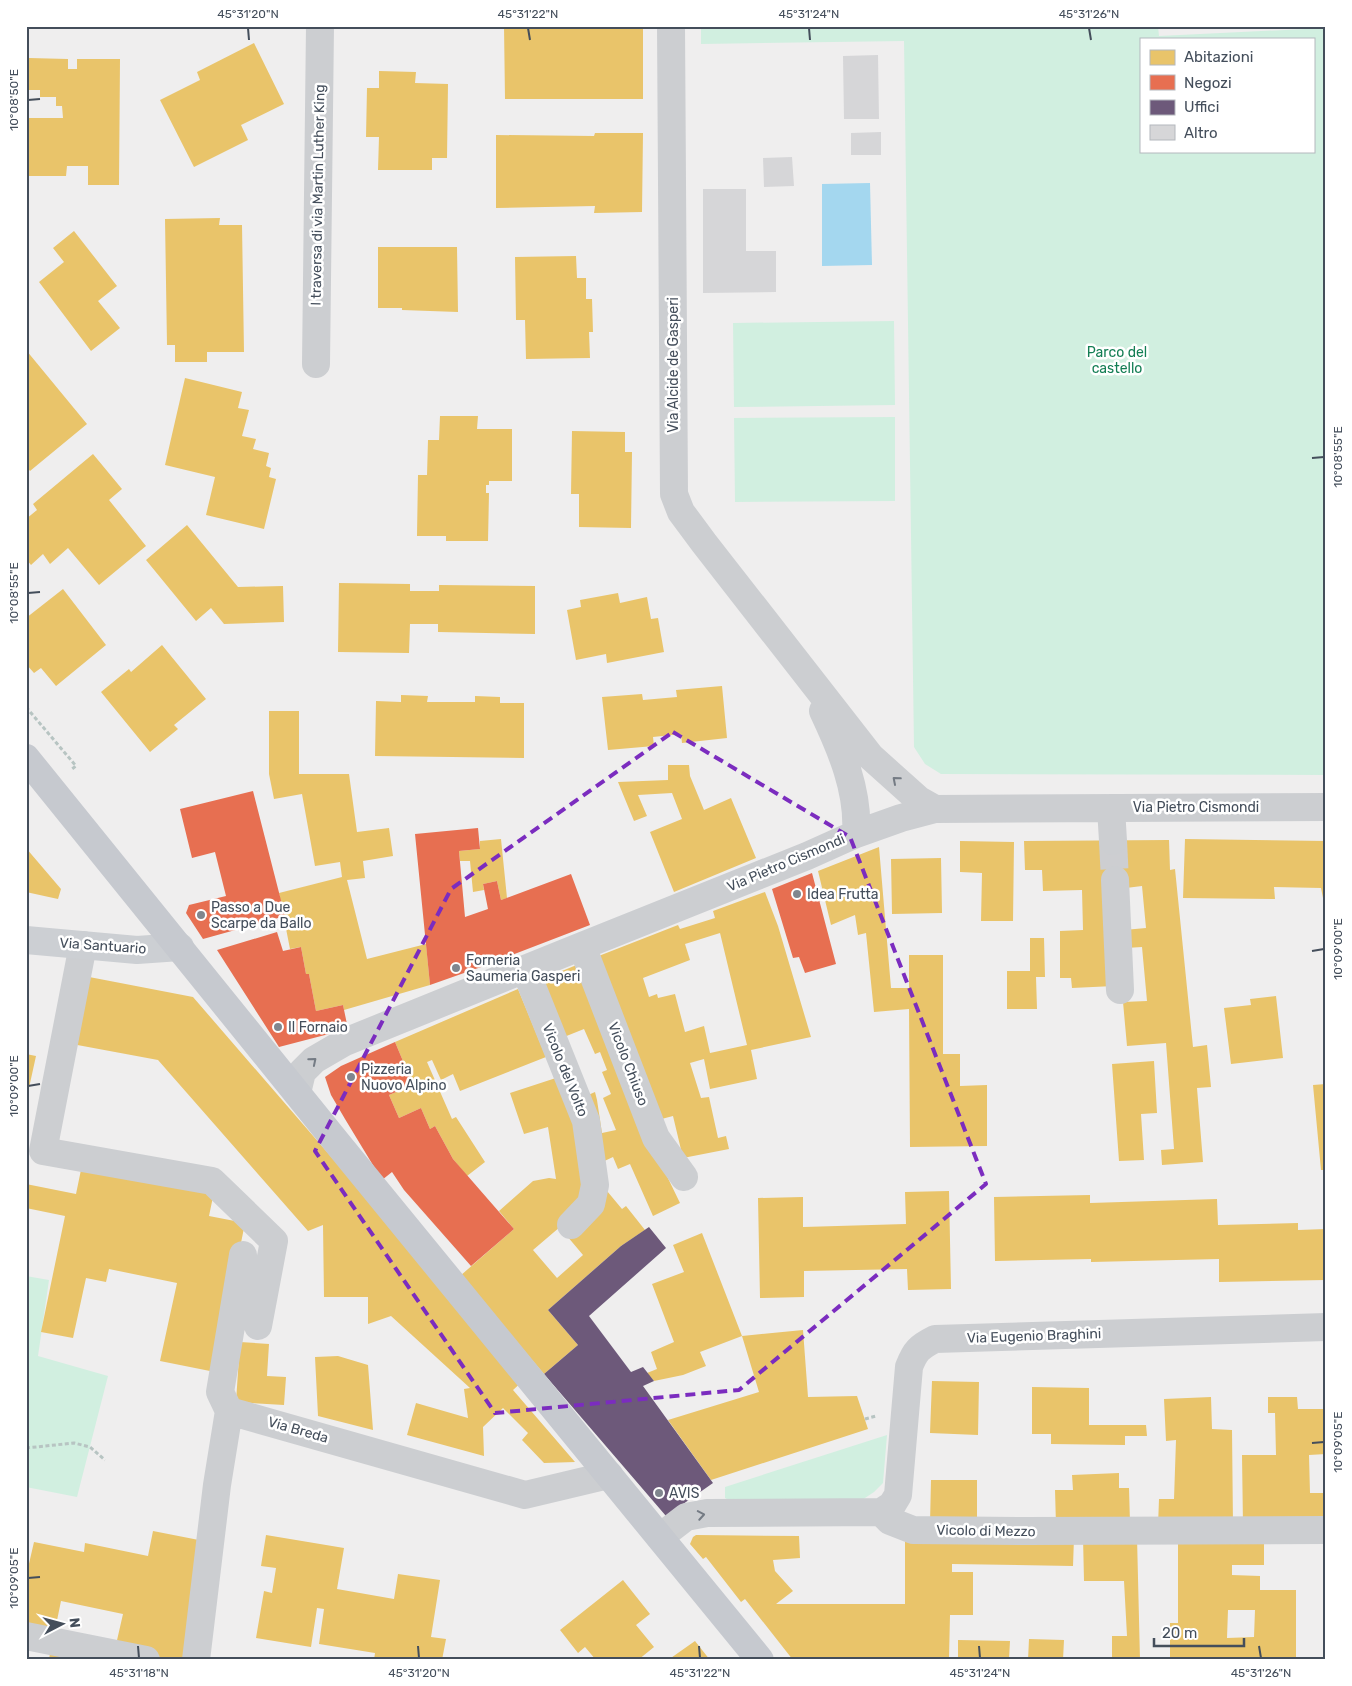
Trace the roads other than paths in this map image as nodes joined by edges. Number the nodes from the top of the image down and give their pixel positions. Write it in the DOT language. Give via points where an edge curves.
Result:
graph roads {
  1 [pos="320,26"];
  2 [pos="671,26"];
  3 [pos="316,364"];
  4 [pos="798,663"];
  5 [pos="26,758"];
  6 [pos="850,778"];
  7 [pos="1326,807"];
  8 [pos="1111,808"];
  9 [pos="935,809"];
  10 [pos="901,818"];
  11 [pos="856,834"];
  12 [pos="1113,841"];
  13 [pos="1115,880"];
  14 [pos="26,940"];
  15 [pos="83,945"];
  16 [pos="582,946"];
  17 [pos="180,947"];
  18 [pos="525,969"];
  19 [pos="1120,990"];
  20 [pos="297,1092"];
  21 [pos="684,1177"];
  22 [pos="571,1225"];
  23 [pos="243,1255"];
  24 [pos="258,1326"];
  25 [pos="1326,1327"];
  26 [pos="229,1411"];
  27 [pos="609,1475"];
  28 [pos="881,1512"];
  29 [pos="1326,1530"];
  30 [pos="660,1537"];
  31 [pos="26,1636"];
  32 [pos="146,1660"];
  33 [pos="196,1660"];
  34 [pos="760,1660"];
  1 -- 3 [label="street, I traversa di via Martin Luther King"];
  2 -- 4 [label="street, Via Alcide de Gasperi" via="674,494 681,512"];
  4 -- 6 [label="street, Via Alcide de Gasperi" via="824,713"];
  9 -- 4 [label="street, Via Alcide de Gasperi, one-way" via="919,800 871,757"];
  5 -- 17 [label="main road"];
  6 -- 10 [label="street, Via Alcide de Gasperi" via="873,811 890,818"];
  6 -- 11 [label="street, Via Alcide de Gasperi" via="856,806"];
  7 -- 8 [label="street, Via Pietro Cismondi"];
  8 -- 9 [label="street, Via Pietro Cismondi"];
  8 -- 12 [label="street"];
  9 -- 10 [label="street, Via Pietro Cismondi"];
  10 -- 11 [label="street, Via Pietro Cismondi"];
  11 -- 16 [label="street, Via Pietro Cismondi"];
  13 -- 19 [label="street"];
  14 -- 15 [label="street, Via Santuario"];
  15 -- 17 [label="street, Via Santuario" via="137,950"];
  15 -- 24 [label="street" via="43,1152 212,1181 274,1241"];
  16 -- 18 [label="street, Via Pietro Cismondi"];
  16 -- 21 [label="street, Vicolo Chiuso" via="656,1138"];
  17 -- 20 [label="main road"];
  20 -- 18 [label="street, Via Pietro Cismondi, one-way" via="302,1072 314,1060 344,1042"];
  18 -- 22 [label="street, Vicolo del Volto" via="586,1121 595,1185 588,1208"];
  20 -- 27 [label="main road"];
  23 -- 26 [label="street" via="220,1392"];
  25 -- 28 [label="street, Via Eugenio Braghini" via="935,1339 922,1346 909,1367 898,1495 892,1505"];
  26 -- 27 [label="street, Via Breda" via="525,1495"];
  26 -- 33 [label="street"];
  27 -- 30 [label="main road"];
  28 -- 29 [label="street, Vicolo di Mezzo" via="890,1521 913,1530"];
  30 -- 28 [label="street, one-way" via="686,1518 707,1513"];
  30 -- 34 [label="main road"];
  31 -- 32 [label="street"];
}
